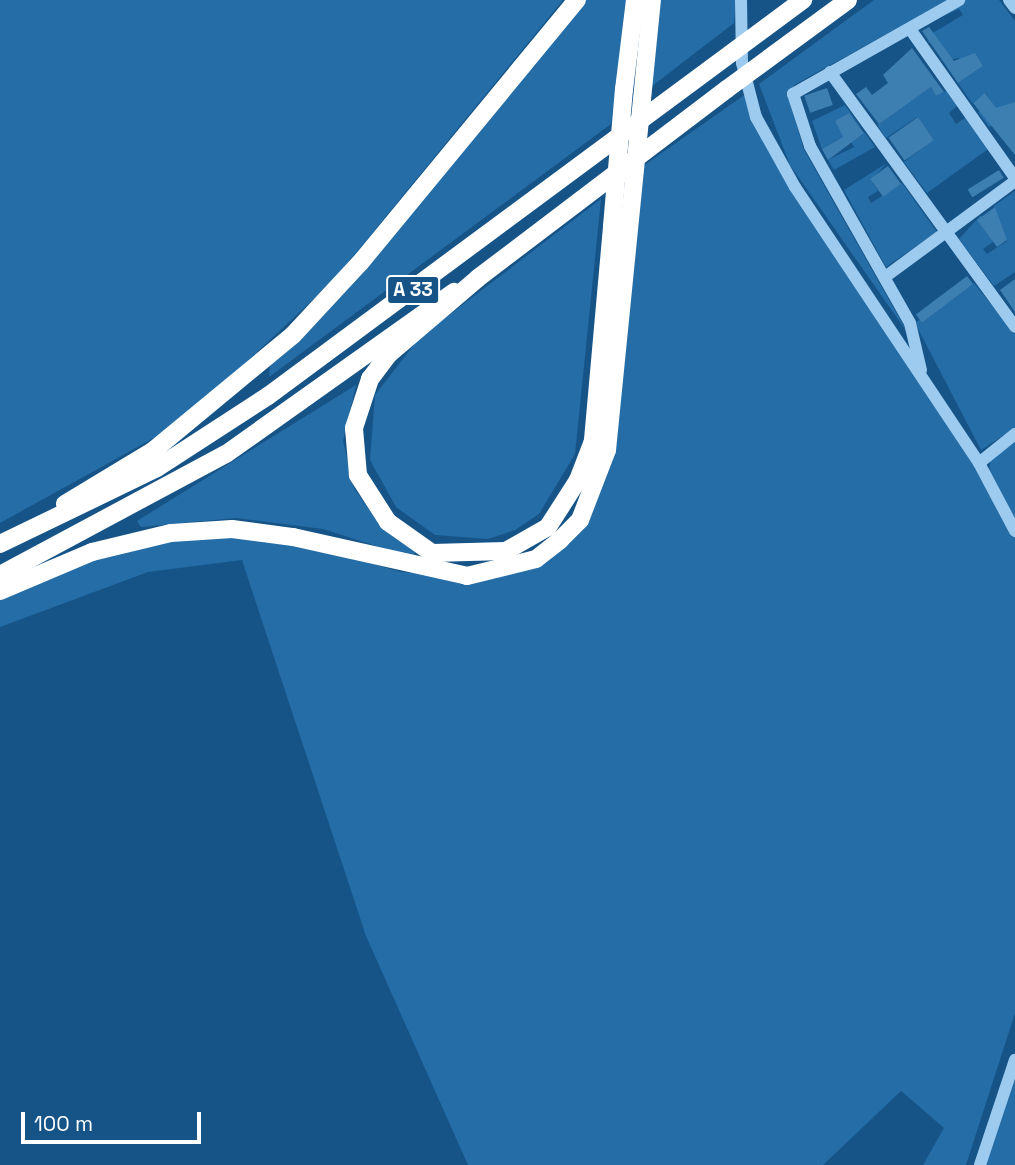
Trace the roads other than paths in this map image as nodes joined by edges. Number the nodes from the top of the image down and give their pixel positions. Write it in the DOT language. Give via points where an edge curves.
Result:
graph roads {
  1 [pos="577,0"];
  2 [pos="635,0"];
  3 [pos="652,0"];
  4 [pos="741,0"];
  5 [pos="803,0"];
  6 [pos="848,0"];
  7 [pos="862,0"];
  8 [pos="960,0"];
  9 [pos="1009,0"];
  10 [pos="1015,8"];
  11 [pos="910,29"];
  12 [pos="767,61"];
  13 [pos="830,72"];
  14 [pos="1015,179"];
  15 [pos="947,233"];
  16 [pos="885,277"];
  17 [pos="478,278"];
  18 [pos="1015,327"];
  19 [pos="921,372"];
  20 [pos="1015,434"];
  21 [pos="979,463"];
  22 [pos="1015,531"];
  23 [pos="0,544"];
  24 [pos="0,575"];
  25 [pos="0,591"];
  26 [pos="1015,1060"];
  27 [pos="980,1165"];
  1 -- 23 [label="highway" via="369,252 293,335 154,450"];
  2 -- 17 [label="highway" via="593,441 578,480 548,527 506,551 460,557 432,553 409,541 368,498 358,475 354,428 370,379 388,355"];
  3 -- 25 [label="highway" via="598,485 580,520 536,559 467,576 232,529 171,533 92,552"];
  4 -- 19 [label="street" via="742,63 756,117 794,187"];
  5 -- 23 [label="highway, A 33" via="268,396 157,468"];
  6 -- 12 [label="highway, A 33"];
  7 -- 12 [label="highway"];
  8 -- 11 [label="street"];
  9 -- 10 [label="street"];
  11 -- 13 [label="street"];
  11 -- 14 [label="street"];
  12 -- 17 [label="highway, A 33"];
  13 -- 15 [label="street"];
  13 -- 16 [label="street" via="793,94 810,146"];
  14 -- 15 [label="street"];
  15 -- 16 [label="street"];
  15 -- 18 [label="street"];
  16 -- 19 [label="street" via="920,346"];
  17 -- 24 [label="highway, A 33" via="226,454"];
  19 -- 21 [label="street"];
  20 -- 21 [label="street"];
  21 -- 22 [label="street"];
  26 -- 27 [label="street"];
}
